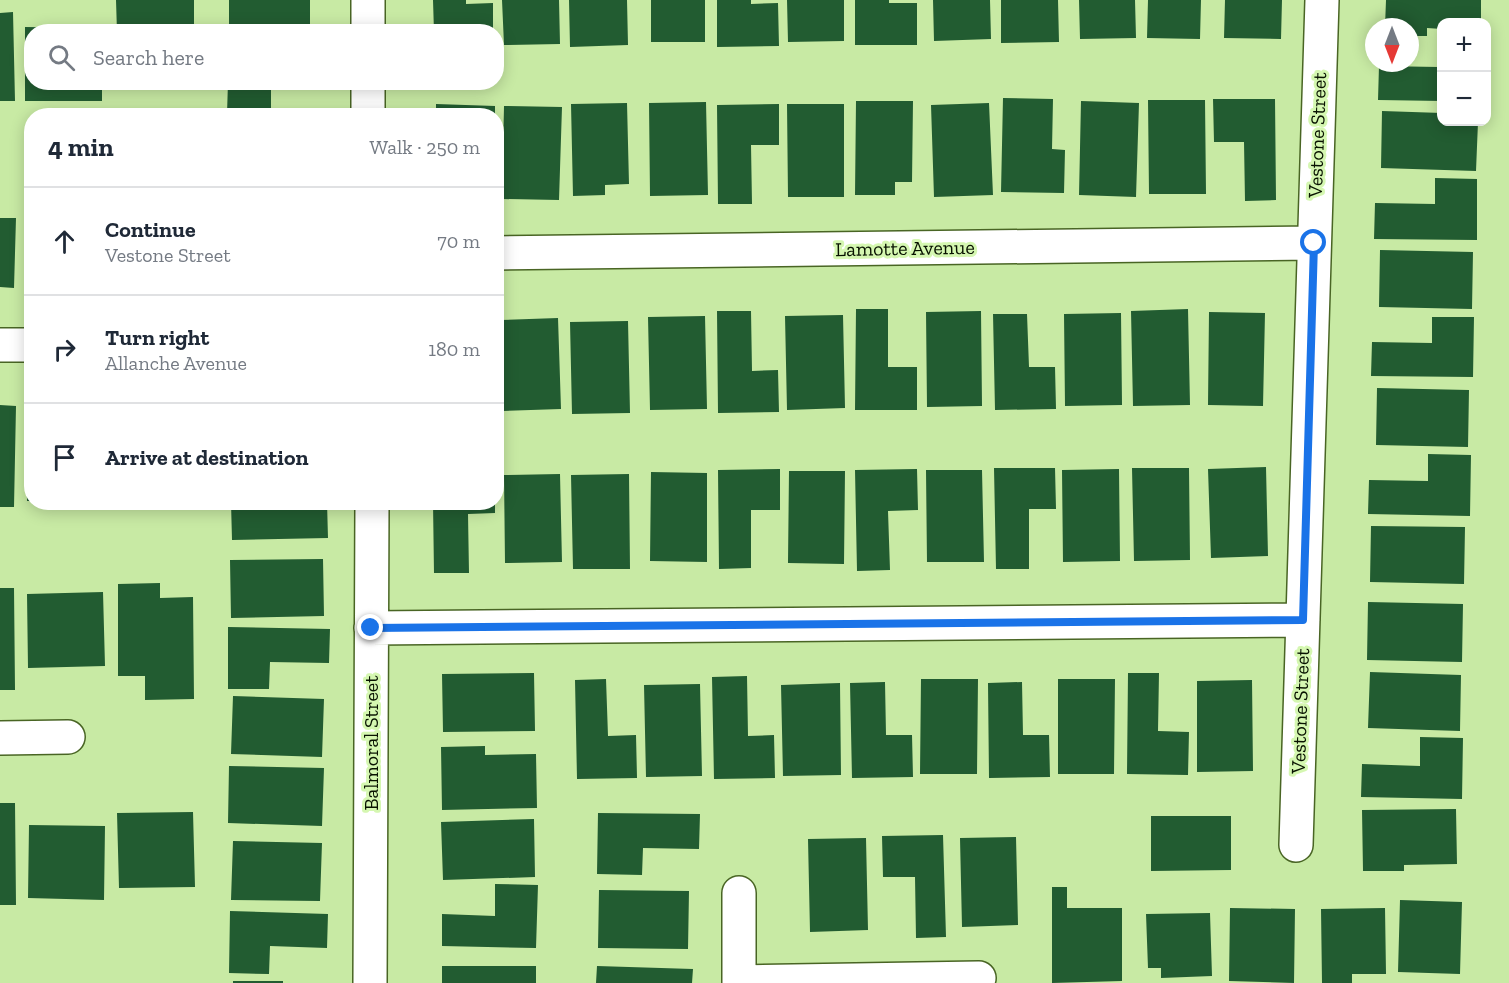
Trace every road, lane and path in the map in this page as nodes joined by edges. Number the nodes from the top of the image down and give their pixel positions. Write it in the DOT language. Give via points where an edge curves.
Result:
graph roads {
  1 [pos="368,0"];
  2 [pos="1322,0"];
  3 [pos="368,24"];
  4 [pos="368,90"];
  5 [pos="368,108"];
  6 [pos="1314,243"];
  7 [pos="504,253"];
  8 [pos="0,345"];
  9 [pos="24,345"];
  10 [pos="372,510"];
  11 [pos="1303,620"];
  12 [pos="371,628"];
  13 [pos="68,737"];
  14 [pos="0,738"];
  15 [pos="1296,845"];
  16 [pos="739,893"];
  17 [pos="979,978"];
  18 [pos="739,982"];
  19 [pos="370,983"];
  1 -- 3 [label="street"];
  2 -- 6 [label="street, Vestone Street"];
  4 -- 5 [label="street"];
  6 -- 7 [label="street, Lamotte Avenue"];
  6 -- 11 [label="street, Vestone Street"];
  8 -- 9 [label="street"];
  10 -- 12 [label="street, Balmoral Street"];
  11 -- 12 [label="street"];
  11 -- 15 [label="street, Vestone Street"];
  12 -- 19 [label="street, Balmoral Street"];
  13 -- 14 [label="street"];
  16 -- 18 [label="street"];
  17 -- 18 [label="street"];
}
